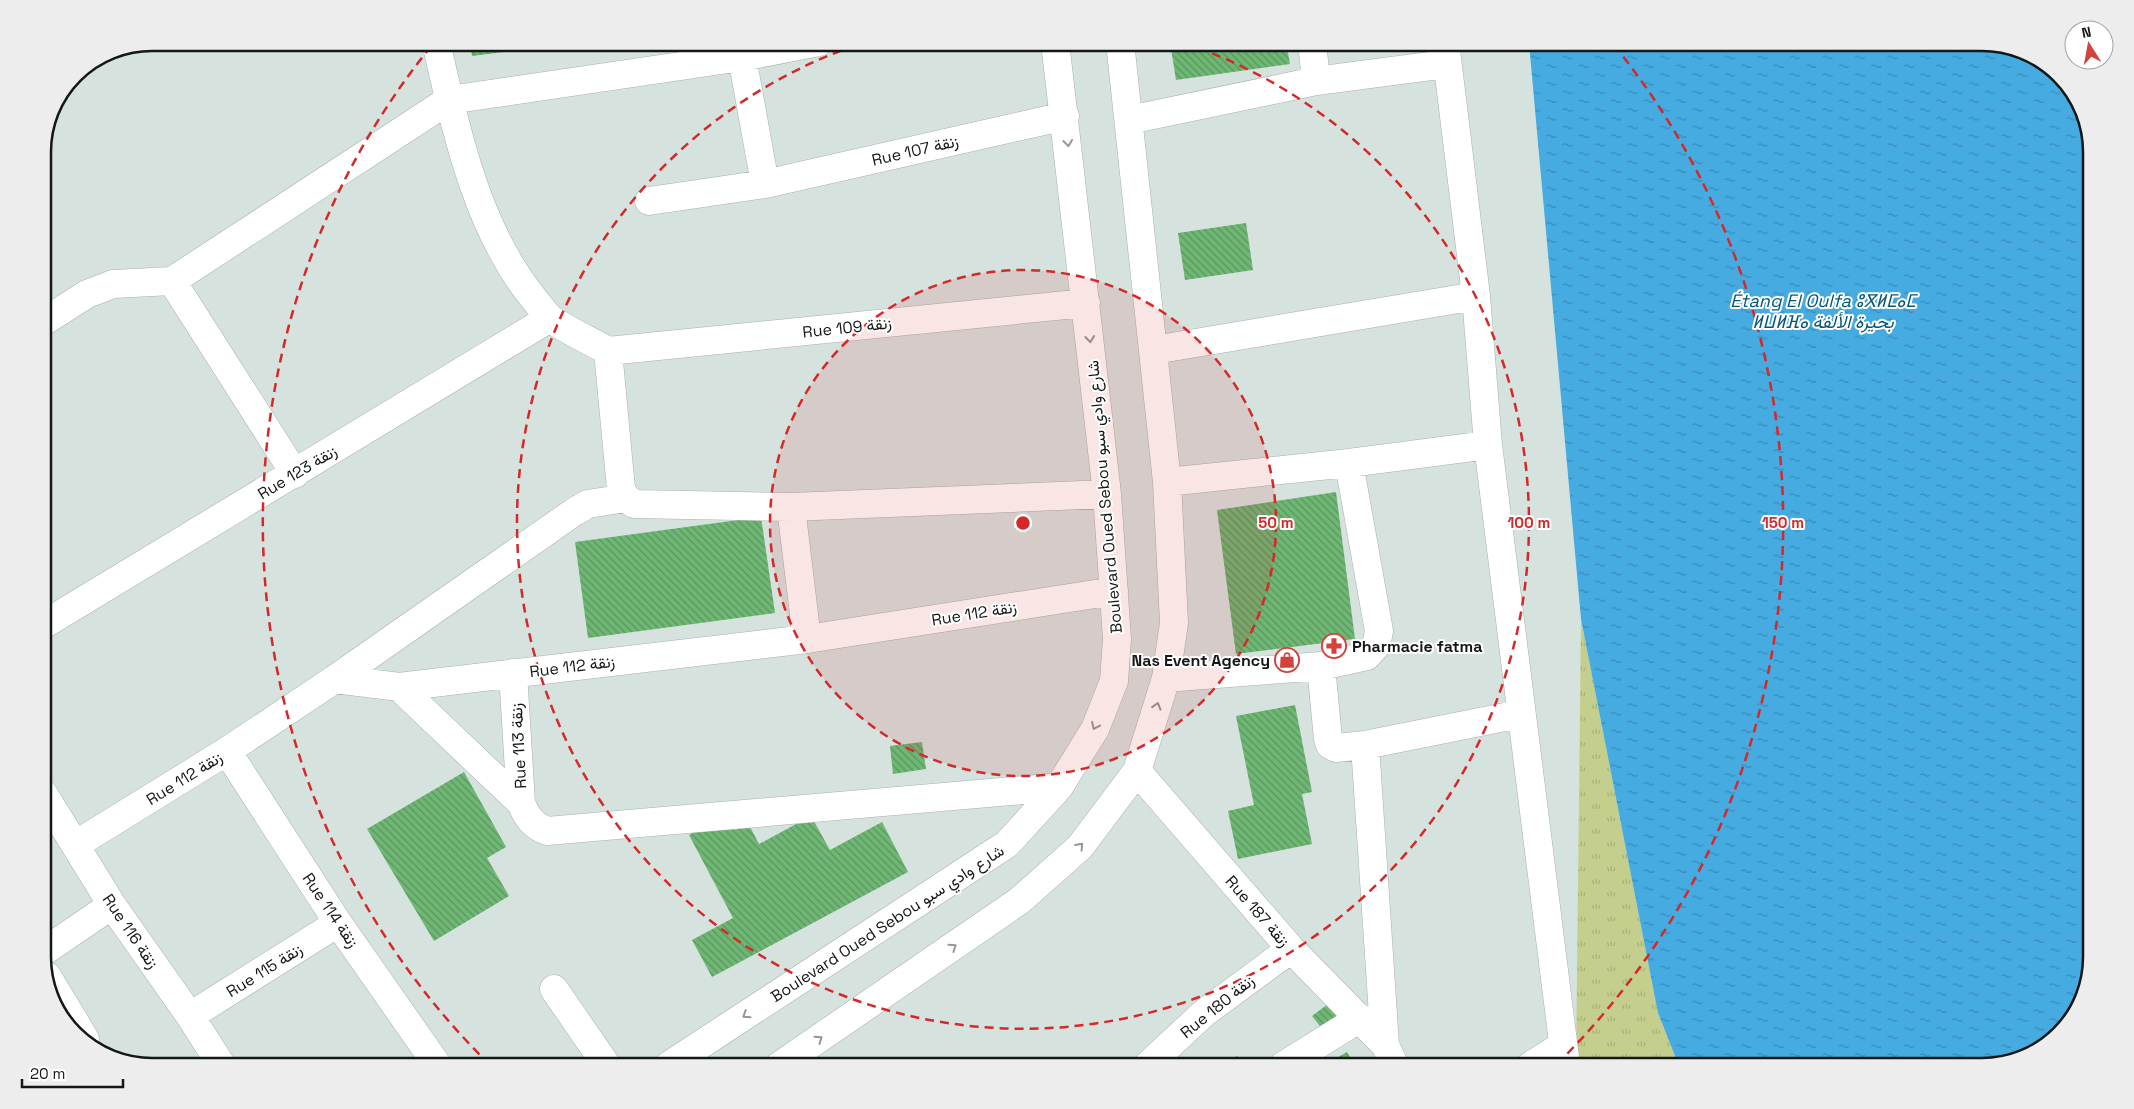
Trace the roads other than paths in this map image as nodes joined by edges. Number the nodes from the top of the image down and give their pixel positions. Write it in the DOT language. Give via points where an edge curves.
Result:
graph roads {
  1 [pos="438,51"];
  2 [pos="773,51"];
  3 [pos="1056,51"];
  4 [pos="1121,51"];
  5 [pos="1313,51"];
  6 [pos="1446,53"];
  7 [pos="742,57"];
  8 [pos="1316,81"];
  9 [pos="449,100"];
  10 [pos="1065,116"];
  11 [pos="1129,120"];
  12 [pos="765,184"];
  13 [pos="649,201"];
  14 [pos="172,281"];
  15 [pos="1476,296"];
  16 [pos="1086,303"];
  17 [pos="51,317"];
  18 [pos="550,318"];
  19 [pos="1154,350"];
  20 [pos="608,351"];
  21 [pos="1488,444"];
  22 [pos="1349,463"];
  23 [pos="295,474"];
  24 [pos="1167,482"];
  25 [pos="1107,494"];
  26 [pos="626,498"];
  27 [pos="791,507"];
  28 [pos="1114,591"];
  29 [pos="51,619"];
  30 [pos="807,639"];
  31 [pos="1322,666"];
  32 [pos="514,673"];
  33 [pos="1166,678"];
  34 [pos="335,679"];
  35 [pos="399,687"];
  36 [pos="1520,714"];
  37 [pos="1365,745"];
  38 [pos="227,751"];
  39 [pos="1137,771"];
  40 [pos="1059,787"];
  41 [pos="51,806"];
  42 [pos="524,810"];
  43 [pos="76,845"];
  44 [pos="112,905"];
  45 [pos="338,923"];
  46 [pos="51,947"];
  47 [pos="1291,949"];
  48 [pos="554,989"];
  49 [pos="61,999"];
  50 [pos="190,1016"];
  51 [pos="1360,1018"];
  52 [pos="73,1020"];
  53 [pos="1390,1056"];
  54 [pos="1565,1056"];
  55 [pos="217,1058"];
  56 [pos="432,1058"];
  57 [pos="601,1058"];
  58 [pos="680,1058"];
  59 [pos="791,1058"];
  60 [pos="1156,1058"];
  61 [pos="1295,1058"];
  1 -- 9 [label="street"];
  2 -- 7 [label="street"];
  3 -- 10 [label="street, Boulevard Oued Sebou شارع وادي سبو"];
  4 -- 11 [label="street"];
  5 -- 8 [label="street"];
  6 -- 8 [label="street"];
  6 -- 15 [label="street"];
  7 -- 9 [label="street"];
  7 -- 12 [label="street"];
  8 -- 11 [label="street"];
  9 -- 14 [label="street"];
  9 -- 18 [label="street" via="476,192 501,247 520,282"];
  10 -- 12 [label="street, Rue 107 زنقة"];
  10 -- 16 [label="street, Boulevard Oued Sebou شارع وادي سبو, one-way"];
  11 -- 19 [label="street"];
  12 -- 13 [label="street, Rue 107 زنقة"];
  14 -- 17 [label="street" via="114,284 87,294"];
  14 -- 23 [label="street"];
  15 -- 19 [label="street"];
  15 -- 21 [label="street"];
  16 -- 20 [label="street, Rue 109 زنقة"];
  16 -- 25 [label="street, Boulevard Oued Sebou شارع وادي سبو, one-way"];
  18 -- 20 [label="street"];
  18 -- 23 [label="street, Rue 123 زنقة"];
  19 -- 24 [label="street"];
  20 -- 26 [label="street" via="621,490"];
  21 -- 22 [label="street"];
  21 -- 36 [label="street"];
  22 -- 24 [label="street"];
  22 -- 31 [label="street" via="1379,631 1376,646 1366,656"];
  23 -- 29 [label="street, Rue 123 زنقة"];
  24 -- 33 [label="street" via="1174,623"];
  25 -- 27 [label="street"];
  25 -- 28 [label="street, Boulevard Oued Sebou شارع وادي سبو"];
  26 -- 27 [label="street" via="634,504"];
  26 -- 34 [label="street" via="588,504 574,512"];
  27 -- 30 [label="street"];
  28 -- 30 [label="street, Rue 112 زنقة"];
  28 -- 40 [label="street, Boulevard Oued Sebou شارع وادي سبو, one-way" via="1117,638 1114,681 1094,729"];
  30 -- 32 [label="street, Rue 112 زنقة"];
  31 -- 33 [label="street"];
  31 -- 37 [label="street" via="1330,745 1336,748"];
  32 -- 35 [label="street, Rue 112 زنقة"];
  32 -- 42 [label="street, Rue 113 زنقة"];
  39 -- 33 [label="street, one-way"];
  34 -- 35 [label="street, Rue 112 زنقة"];
  34 -- 38 [label="street, Rue 112 زنقة"];
  35 -- 42 [label="street"];
  36 -- 37 [label="street"];
  36 -- 54 [label="street"];
  37 -- 53 [label="street"];
  38 -- 43 [label="street, Rue 112 زنقة"];
  38 -- 45 [label="street, Rue 114 زنقة"];
  39 -- 47 [label="street, Rue 187 زنقة"];
  59 -- 39 [label="street, one-way" via="1019,901 1080,847"];
  40 -- 42 [label="street" via="547,830 536,826"];
  40 -- 58 [label="street, Boulevard Oued Sebou شارع وادي سبو, one-way" via="1007,844"];
  41 -- 43 [label="street, Rue 116 زنقة"];
  43 -- 44 [label="street, Rue 116 زنقة"];
  44 -- 46 [label="street"];
  44 -- 50 [label="street, Rue 116 زنقة"];
  45 -- 50 [label="street, Rue 115 زنقة"];
  45 -- 56 [label="street, Rue 114 زنقة"];
  47 -- 51 [label="street, Rue 187 زنقة"];
  47 -- 60 [label="street, Rue 180 زنقة" via="1204,1013"];
  48 -- 57 [label="street"];
  49 -- 52 [label="street"];
  50 -- 55 [label="street, Rue 116 زنقة"];
  51 -- 53 [label="street, Rue 187 زنقة"];
  51 -- 61 [label="street"];
}
